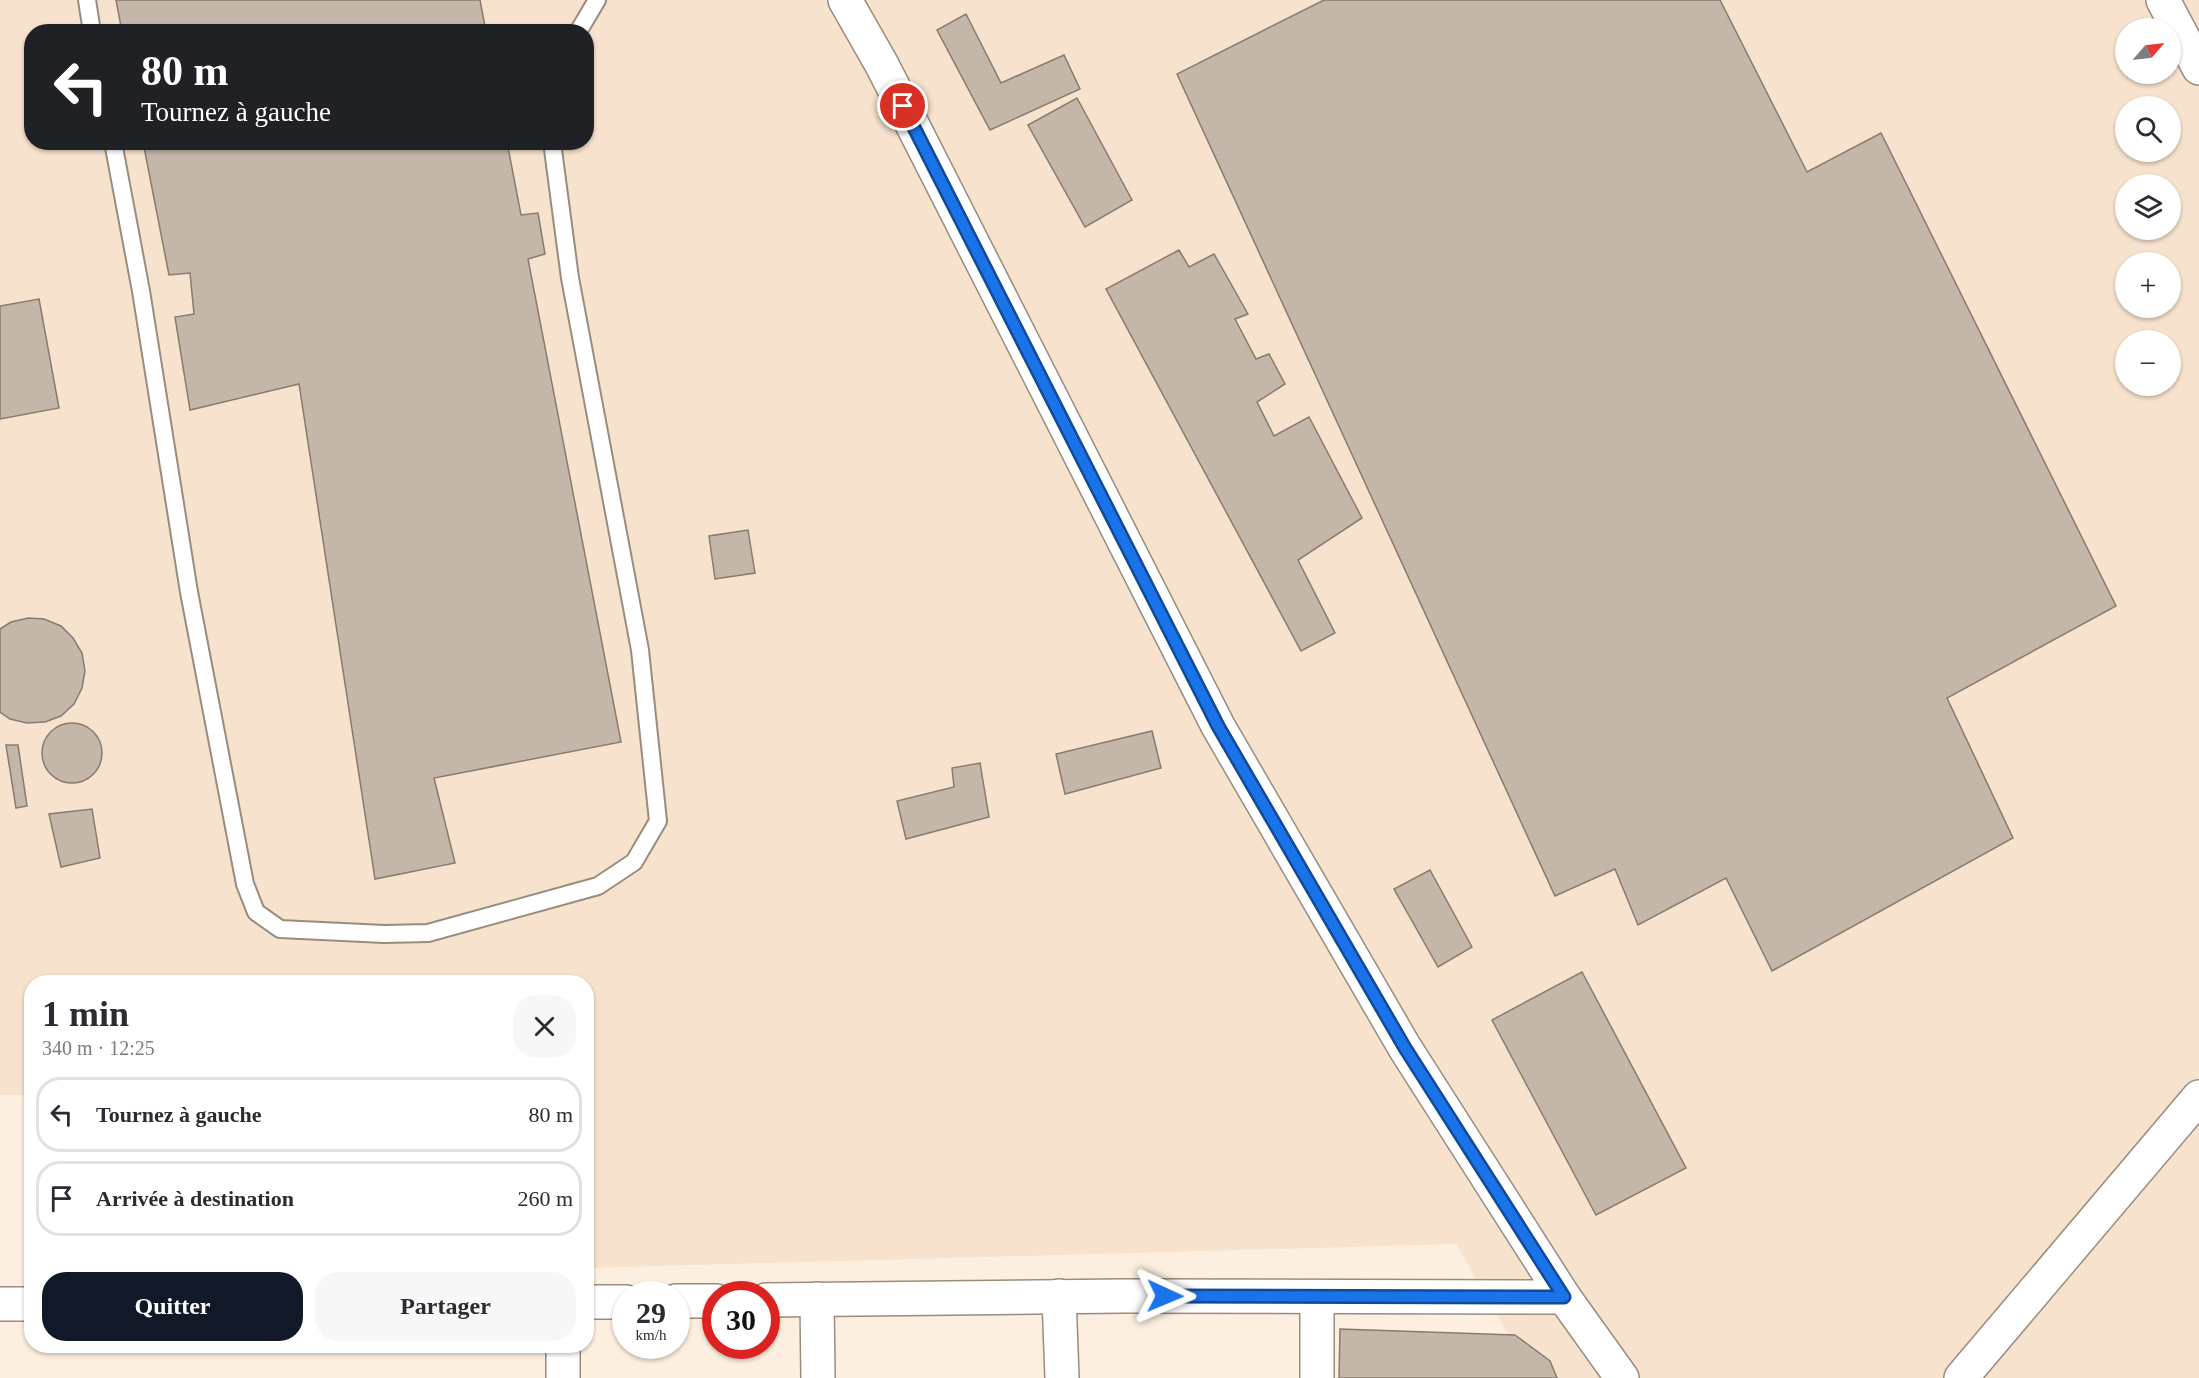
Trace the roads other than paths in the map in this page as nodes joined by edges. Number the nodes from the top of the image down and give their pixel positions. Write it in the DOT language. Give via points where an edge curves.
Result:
graph roads {
  1 [pos="87,0"];
  2 [pos="597,0"];
  3 [pos="845,0"];
  4 [pos="2163,0"];
  5 [pos="91,24"];
  6 [pos="583,24"];
  7 [pos="2199,68"];
  8 [pos="115,150"];
  9 [pos="553,150"];
  10 [pos="2199,1097"];
  11 [pos="1059,1296"];
  12 [pos="1564,1297"];
  13 [pos="1317,1298"];
  14 [pos="817,1299"];
  15 [pos="780,1300"];
  16 [pos="594,1302"];
  17 [pos="612,1302"];
  18 [pos="0,1304"];
  19 [pos="24,1304"];
  20 [pos="563,1353"];
  21 [pos="563,1378"];
  22 [pos="818,1378"];
  23 [pos="1062,1378"];
  24 [pos="1317,1378"];
  25 [pos="1622,1378"];
  26 [pos="1960,1378"];
  1 -- 5 [label="lane"];
  2 -- 6 [label="lane"];
  3 -- 12 [label="street" via="882,65 1218,726 1405,1048"];
  4 -- 7 [label="street"];
  8 -- 9 [label="lane" via="189,592 245,884 256,912 280,929 384,934 428,933 598,886 634,862 658,821 640,650 570,278"];
  10 -- 26 [label="street"];
  11 -- 13 [label="street"];
  11 -- 14 [label="street"];
  11 -- 23 [label="street"];
  12 -- 13 [label="street"];
  12 -- 25 [label="street"];
  13 -- 24 [label="street"];
  14 -- 15 [label="street"];
  14 -- 22 [label="street"];
  16 -- 17 [label="street"];
  18 -- 19 [label="street"];
  20 -- 21 [label="street"];
}
